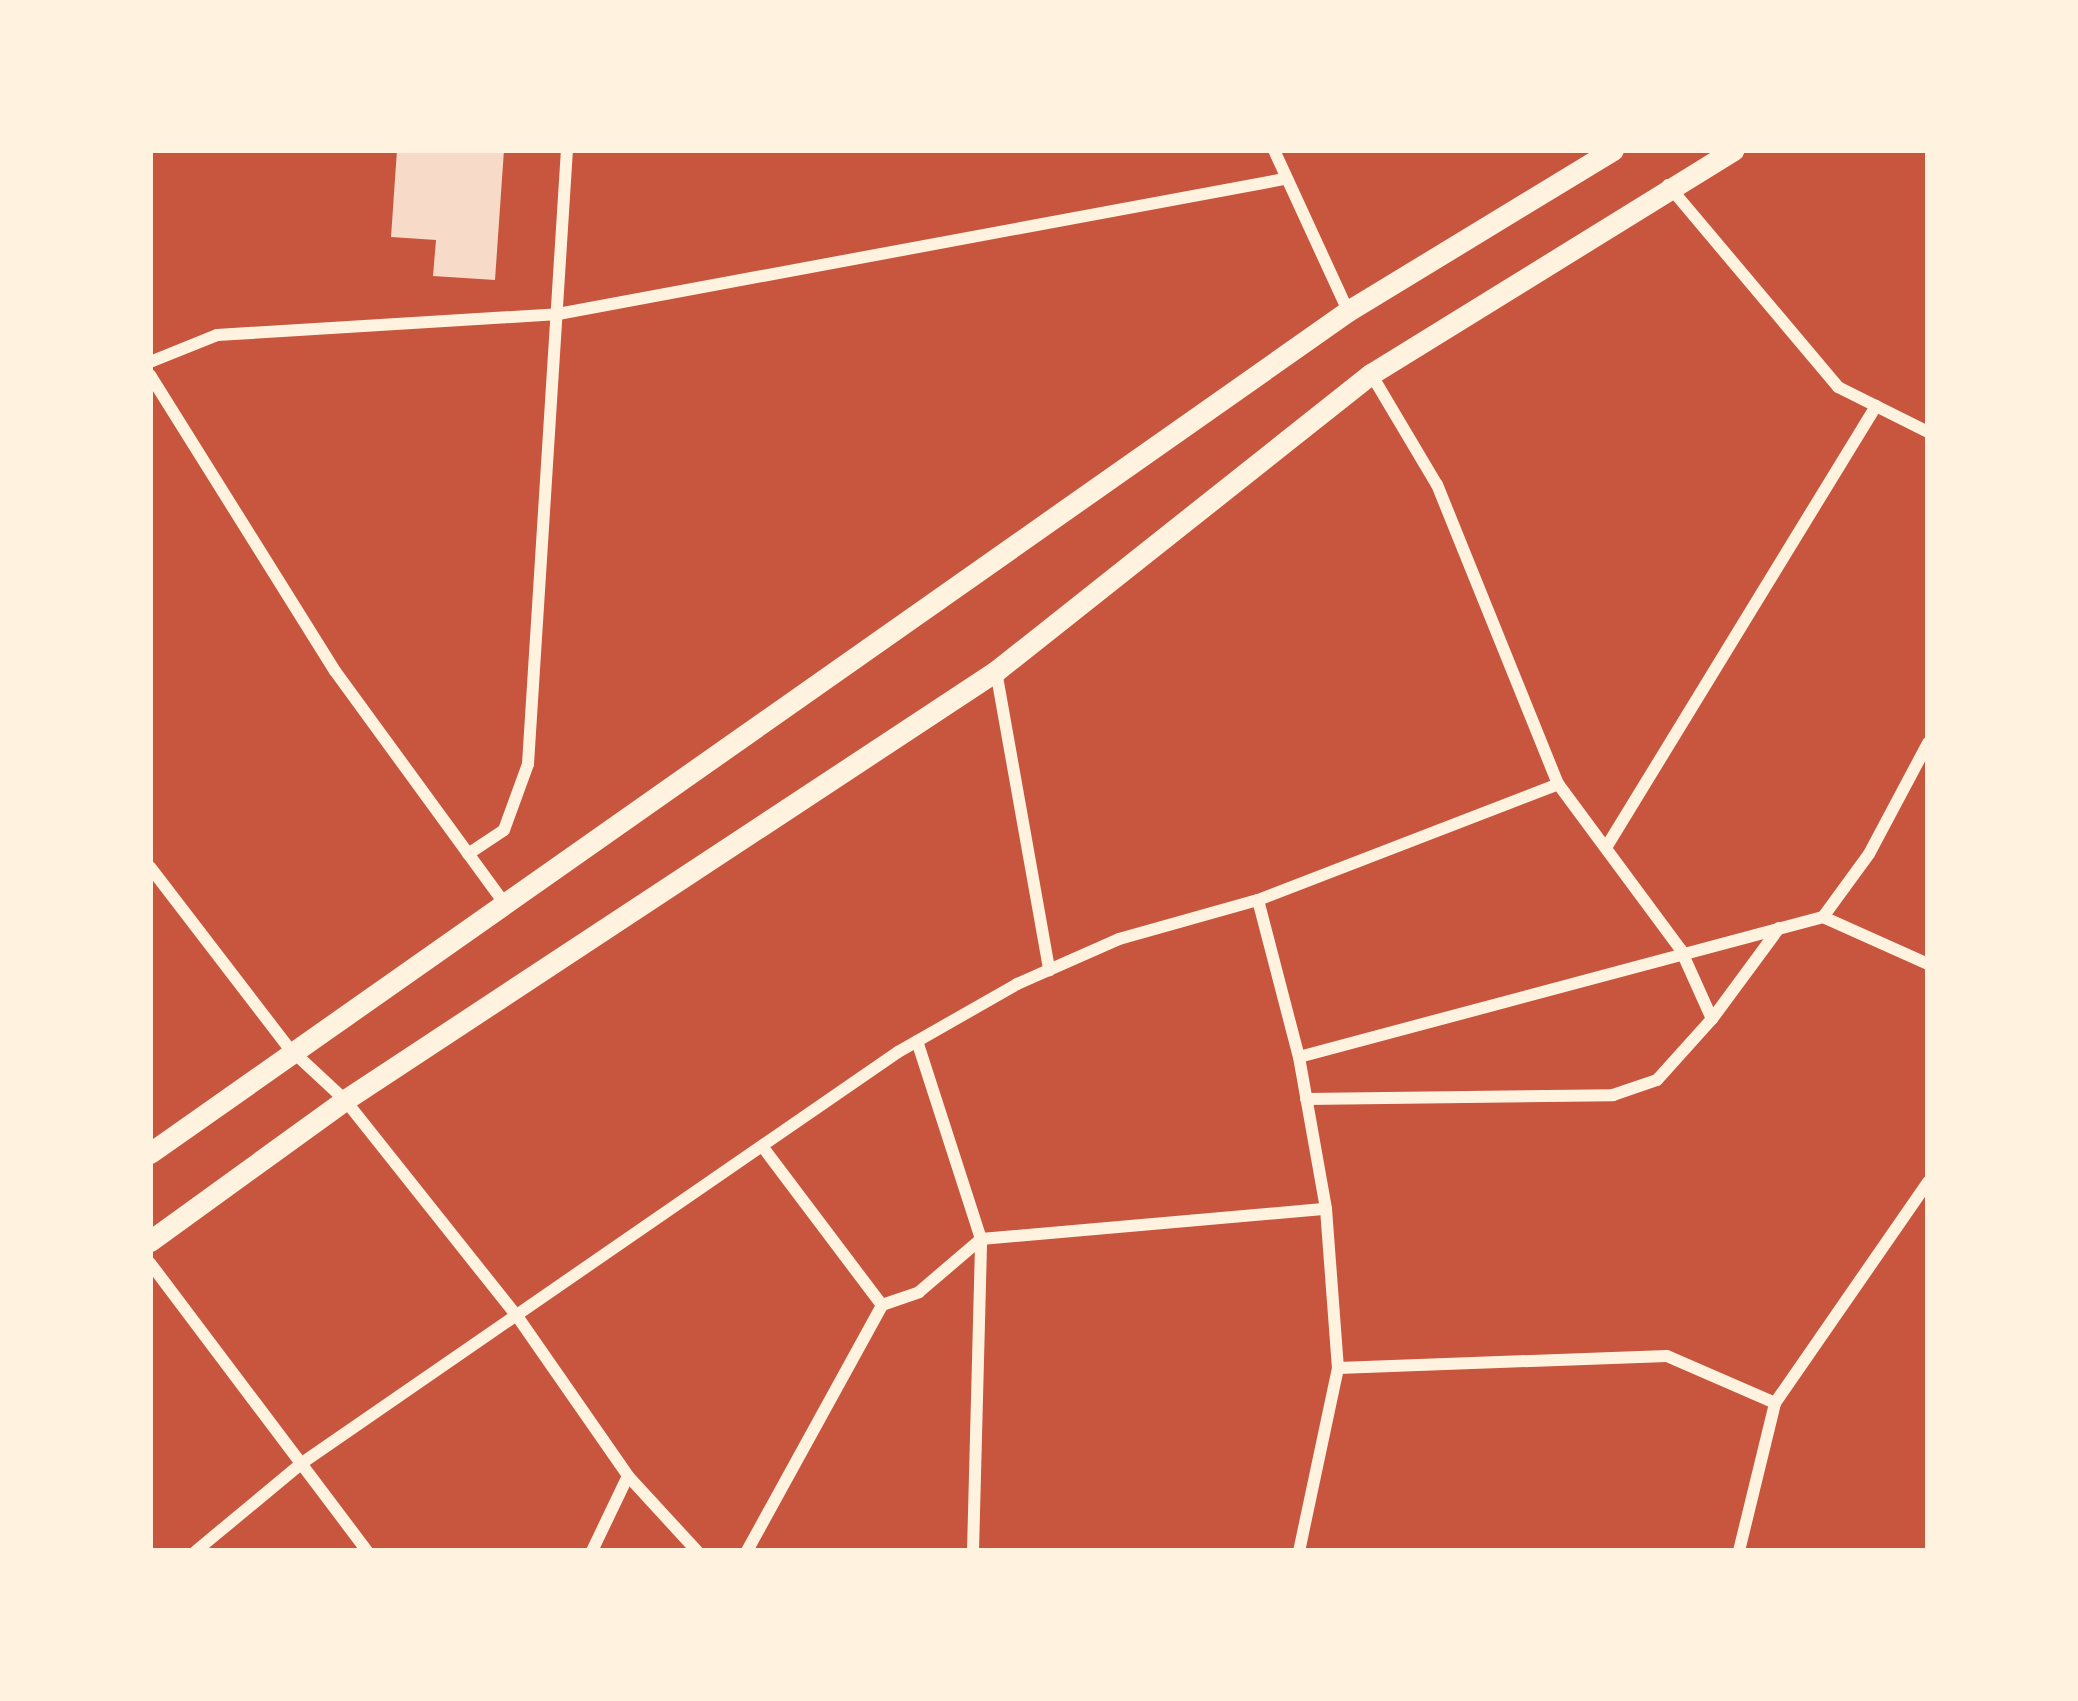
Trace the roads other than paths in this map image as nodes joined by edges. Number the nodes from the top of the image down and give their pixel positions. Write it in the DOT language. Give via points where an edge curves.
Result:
graph roads {
  1 [pos="567,150"];
  2 [pos="1274,150"];
  3 [pos="1612,150"];
  4 [pos="1733,150"];
  5 [pos="1284,179"];
  6 [pos="1668,185"];
  7 [pos="1348,311"];
  8 [pos="558,314"];
  9 [pos="150,362"];
  10 [pos="1371,374"];
  11 [pos="150,375"];
  12 [pos="1876,406"];
  13 [pos="1928,432"];
  14 [pos="996,670"];
  15 [pos="1928,743"];
  16 [pos="1558,784"];
  17 [pos="1606,846"];
  18 [pos="468,854"];
  19 [pos="150,867"];
  20 [pos="501,899"];
  21 [pos="1258,900"];
  22 [pos="1823,917"];
  23 [pos="1779,927"];
  24 [pos="1682,950"];
  25 [pos="1928,964"];
  26 [pos="1049,970"];
  27 [pos="1712,1019"];
  28 [pos="917,1041"];
  29 [pos="289,1048"];
  30 [pos="1299,1057"];
  31 [pos="1306,1099"];
  32 [pos="345,1100"];
  33 [pos="762,1147"];
  34 [pos="150,1153"];
  35 [pos="1928,1182"];
  36 [pos="1326,1209"];
  37 [pos="981,1239"];
  38 [pos="150,1241"];
  39 [pos="150,1263"];
  40 [pos="882,1305"];
  41 [pos="517,1316"];
  42 [pos="1338,1368"];
  43 [pos="1775,1403"];
  44 [pos="302,1462"];
  45 [pos="628,1477"];
  46 [pos="196,1551"];
  47 [pos="368,1551"];
  48 [pos="592,1551"];
  49 [pos="697,1551"];
  50 [pos="747,1551"];
  51 [pos="973,1551"];
  52 [pos="1299,1551"];
  53 [pos="1739,1551"];
  1 -- 8 [label="street"];
  2 -- 5 [label="street"];
  3 -- 7 [label="street"];
  4 -- 6 [label="street"];
  5 -- 7 [label="street"];
  5 -- 8 [label="street"];
  6 -- 10 [label="street"];
  6 -- 12 [label="street" via="1838,387"];
  7 -- 20 [label="street" via="819,687"];
  8 -- 9 [label="street" via="217,335"];
  8 -- 18 [label="street" via="528,764 504,830"];
  10 -- 14 [label="street"];
  10 -- 16 [label="street" via="1437,485"];
  11 -- 18 [label="street" via="335,670"];
  12 -- 13 [label="street"];
  12 -- 17 [label="street"];
  14 -- 26 [label="street"];
  14 -- 32 [label="street"];
  15 -- 22 [label="street" via="1869,854"];
  16 -- 17 [label="street"];
  16 -- 21 [label="street"];
  17 -- 24 [label="street"];
  18 -- 20 [label="street"];
  19 -- 29 [label="street"];
  20 -- 29 [label="street"];
  21 -- 26 [label="street" via="1119,938"];
  21 -- 30 [label="street"];
  22 -- 23 [label="street"];
  22 -- 25 [label="street"];
  23 -- 24 [label="street"];
  23 -- 27 [label="street"];
  24 -- 27 [label="street"];
  24 -- 30 [label="street"];
  26 -- 28 [label="street"];
  27 -- 31 [label="street" via="1657,1080 1613,1095"];
  28 -- 33 [label="street"];
  28 -- 37 [label="street"];
  29 -- 32 [label="street"];
  29 -- 34 [label="street"];
  30 -- 31 [label="street"];
  31 -- 36 [label="street"];
  32 -- 38 [label="street"];
  32 -- 41 [label="street"];
  33 -- 40 [label="street"];
  33 -- 41 [label="street"];
  35 -- 43 [label="street"];
  36 -- 37 [label="street"];
  36 -- 42 [label="street"];
  37 -- 40 [label="street" via="919,1292"];
  37 -- 51 [label="street"];
  39 -- 44 [label="street"];
  40 -- 50 [label="street"];
  41 -- 44 [label="street"];
  41 -- 45 [label="street"];
  42 -- 43 [label="street" via="1667,1356"];
  42 -- 52 [label="street"];
  43 -- 53 [label="street"];
  44 -- 46 [label="street"];
  44 -- 47 [label="street"];
  45 -- 48 [label="street"];
  45 -- 49 [label="street"];
}
